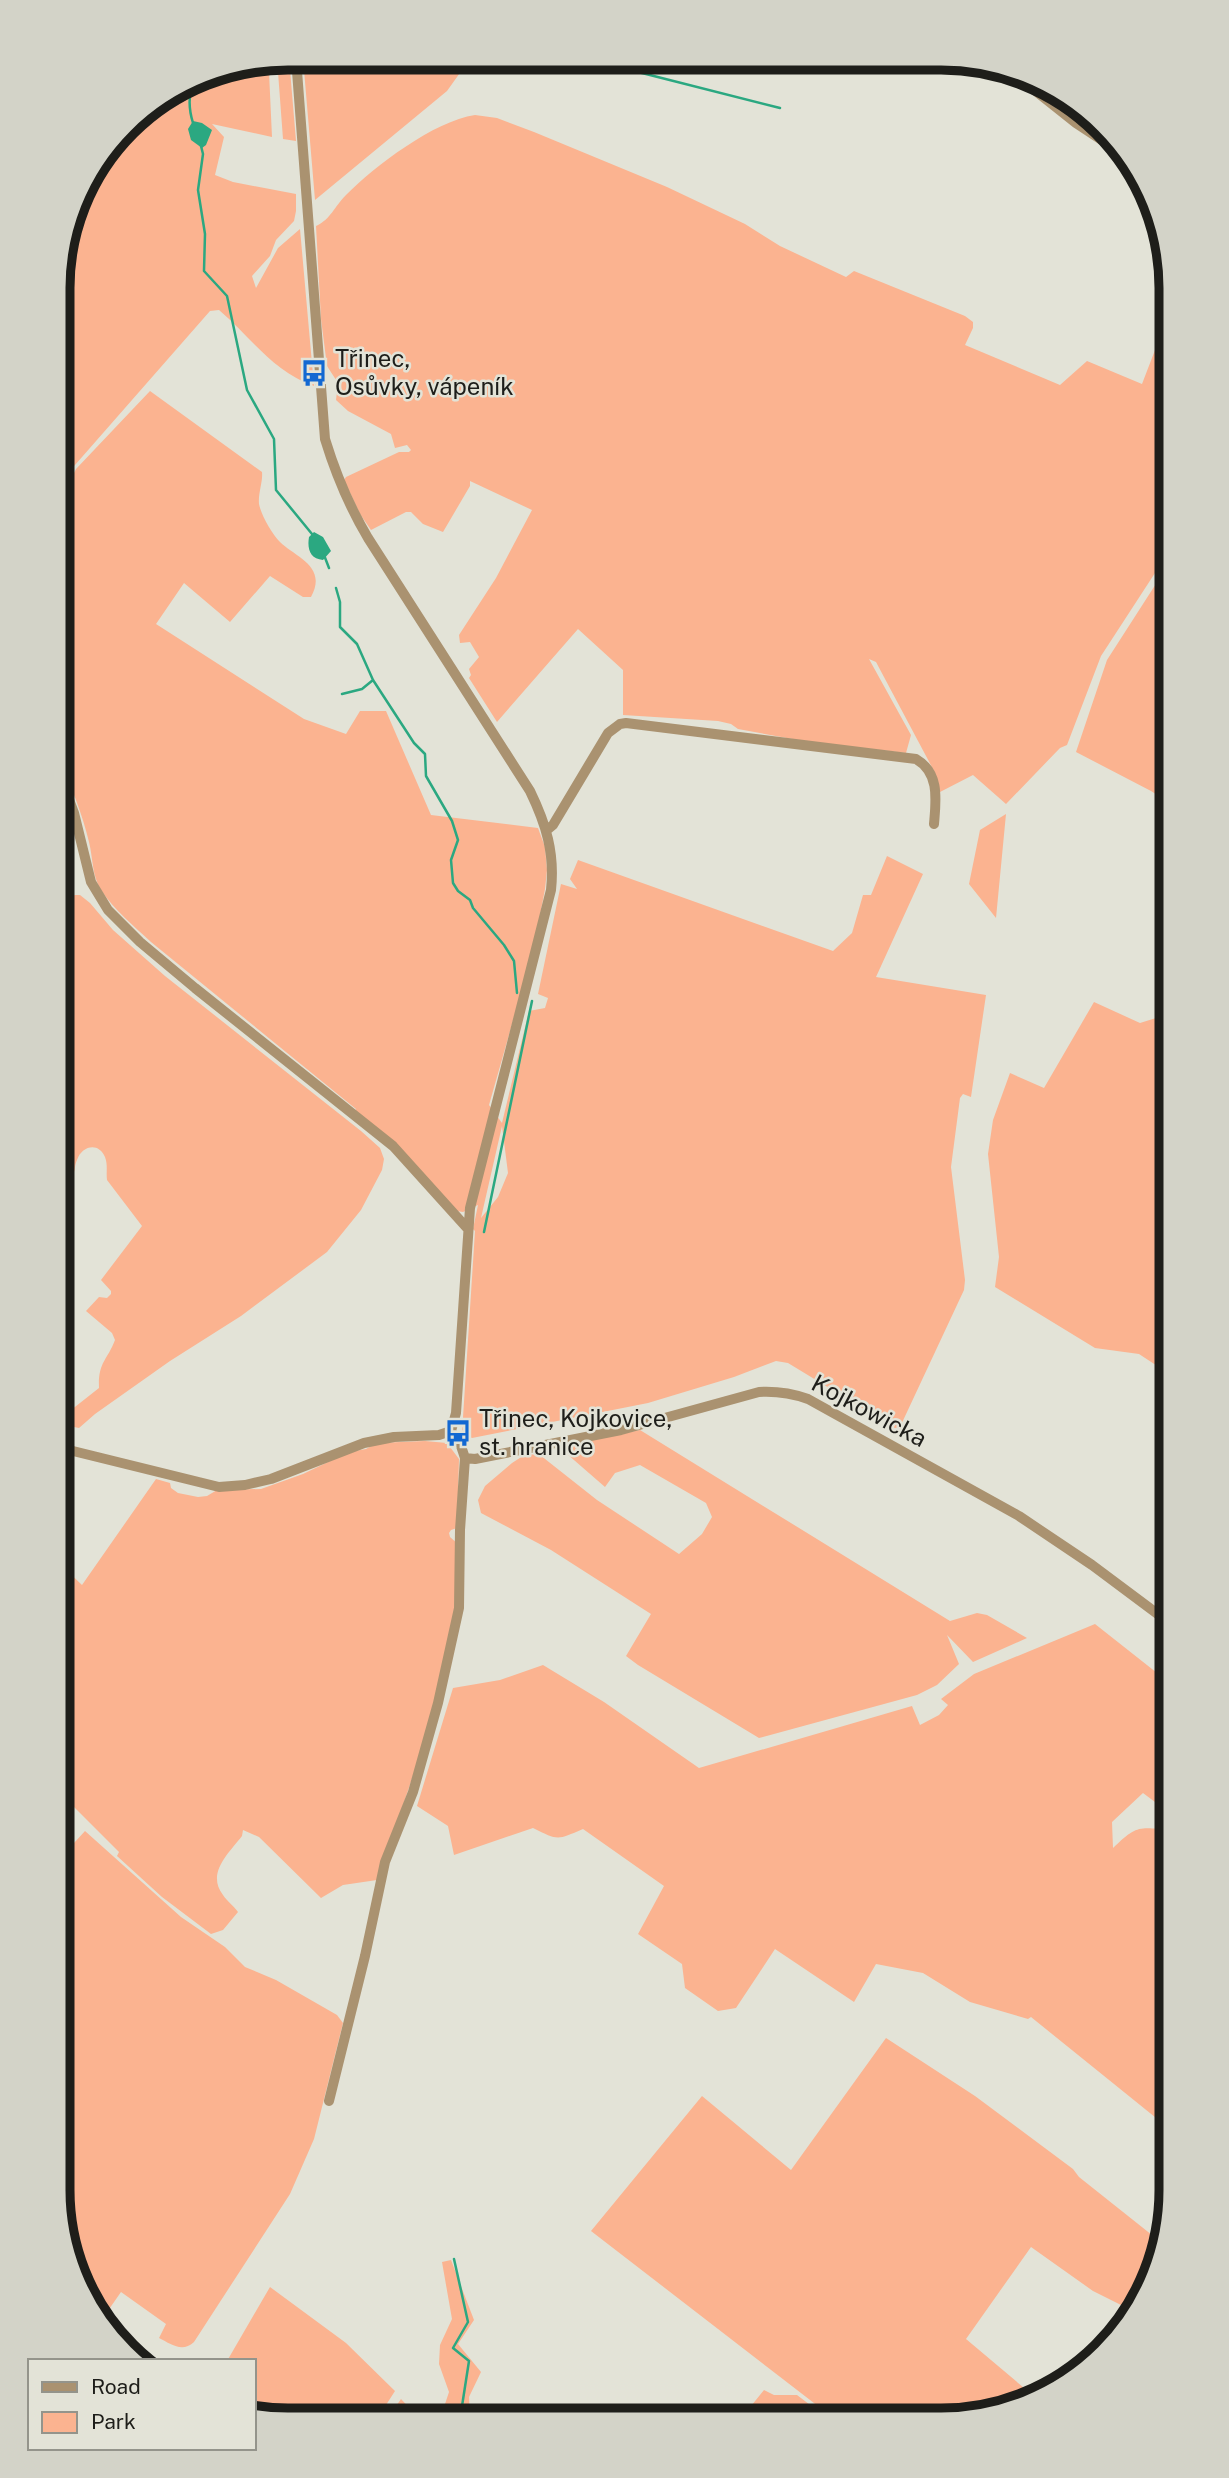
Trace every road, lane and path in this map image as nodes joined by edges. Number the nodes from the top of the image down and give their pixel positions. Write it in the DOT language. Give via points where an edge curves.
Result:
graph roads {
  1 [pos="297,70"];
  2 [pos="1036,91"];
  3 [pos="1099,138"];
  4 [pos="70,802"];
  5 [pos="934,824"];
  6 [pos="547,830"];
  7 [pos="467,1228"];
  8 [pos="451,1431"];
  9 [pos="70,1451"];
  10 [pos="465,1458"];
  11 [pos="1159,1615"];
  12 [pos="329,2101"];
  1 -- 6 [label="street" via="325,439 336,475 368,538 530,791"];
  2 -- 3 [label="street"];
  4 -- 7 [label="street" via="91,882 108,910 195,988 393,1146"];
  5 -- 6 [label="street" via="935,786 927,768 916,759 626,723 608,733"];
  6 -- 7 [label="street" via="551,890"];
  7 -- 8 [label="street" via="456,1413"];
  8 -- 9 [label="street" via="364,1443 271,1479 219,1487"];
  8 -- 10 [label="street"];
  10 -- 11 [label="street, Kojkowicka" via="621,1430 759,1392 793,1394 986,1496"];
  10 -- 12 [label="street" via="459,1608 413,1792 385,1862"];
}
